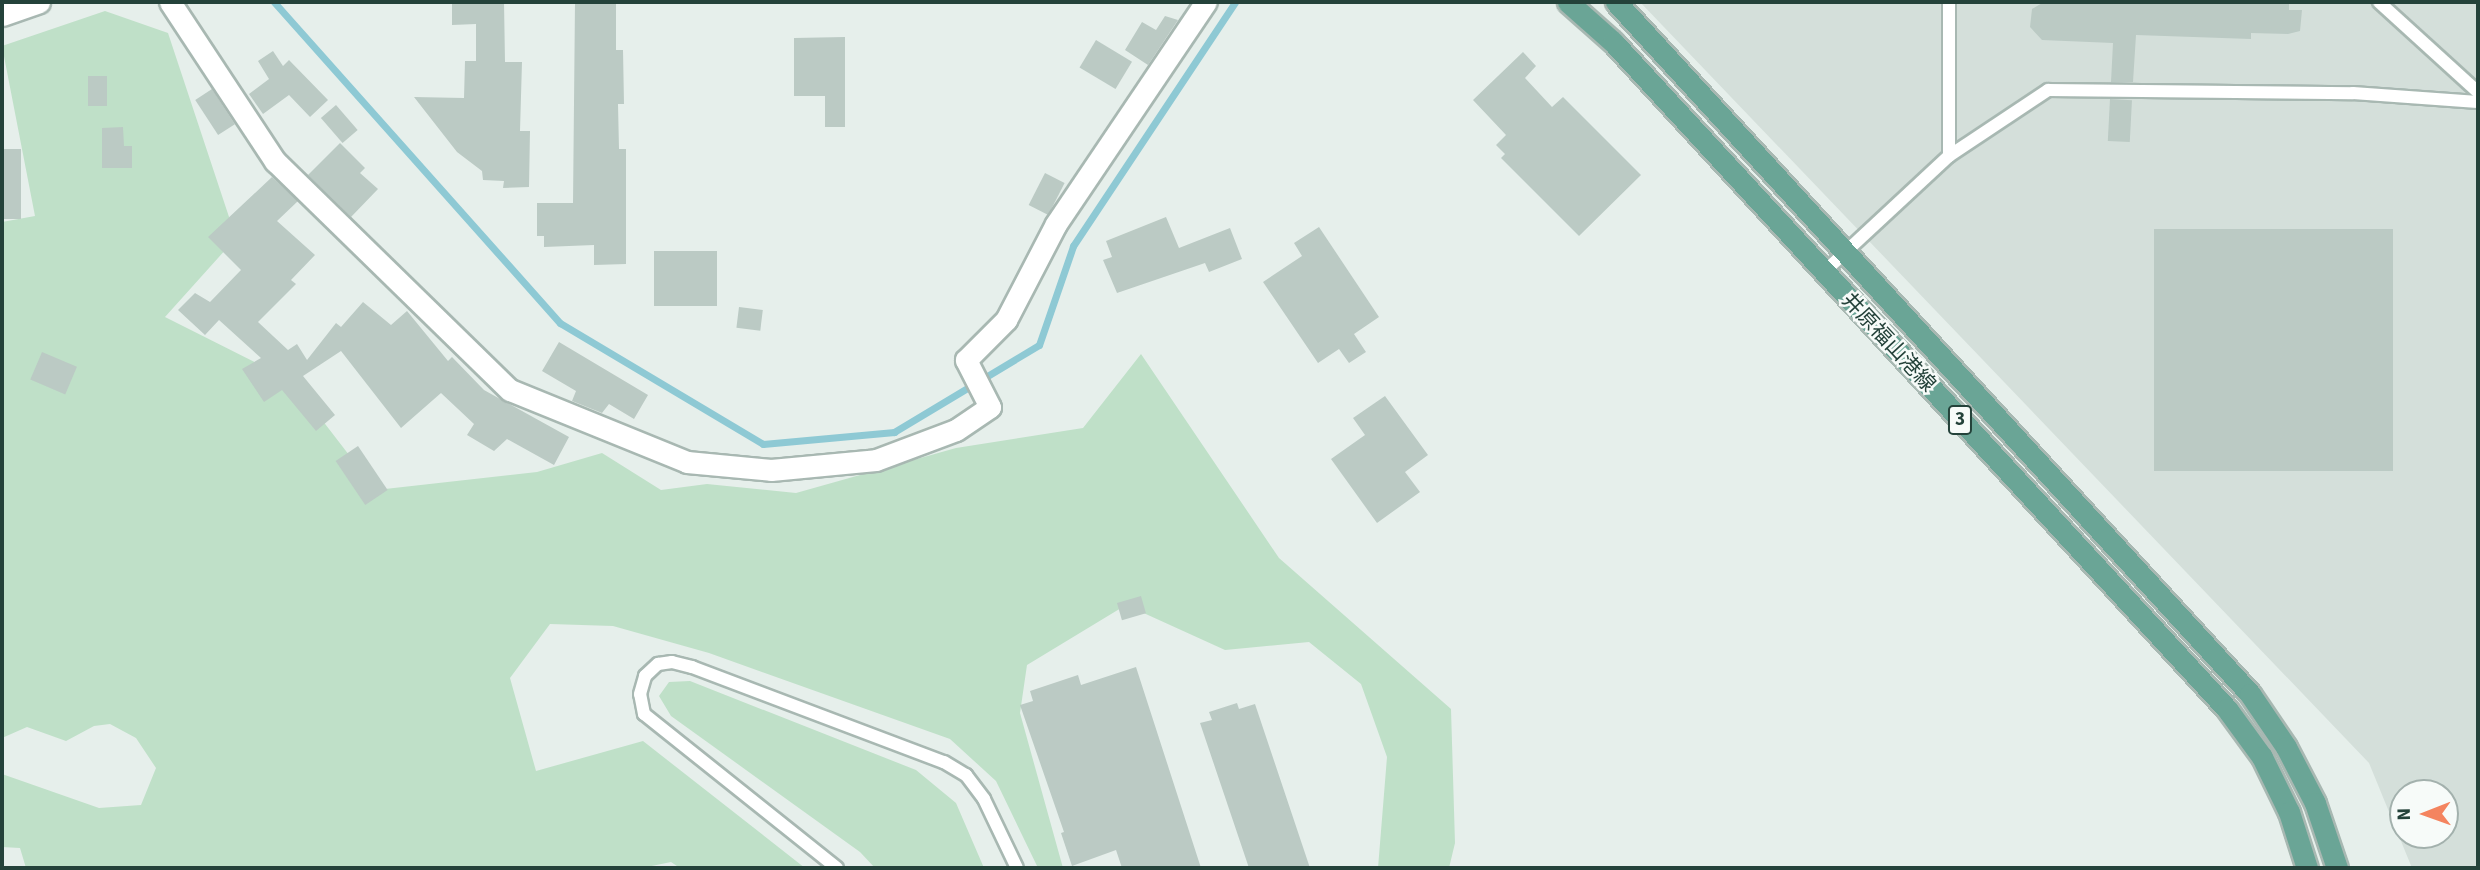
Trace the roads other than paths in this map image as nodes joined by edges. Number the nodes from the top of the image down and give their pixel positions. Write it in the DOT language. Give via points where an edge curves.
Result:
graph roads {
  1 [pos="39,2"];
  2 [pos="170,2"];
  3 [pos="1206,2"];
  4 [pos="1568,2"];
  5 [pos="1616,2"];
  6 [pos="1950,2"];
  7 [pos="2379,2"];
  8 [pos="2,15"];
  9 [pos="2478,92"];
  10 [pos="2478,102"];
  11 [pos="1950,156"];
  12 [pos="1845,248"];
  13 [pos="1824,272"];
  14 [pos="837,868"];
  15 [pos="1017,868"];
  16 [pos="2307,868"];
  17 [pos="2337,868"];
  1 -- 8 [label="street"];
  2 -- 3 [label="street" via="275,161 510,390 687,462 771,470 876,460 956,430 990,407 966,360 1006,320 1056,224"];
  4 -- 13 [label="main road, 井原福山港線 / 3" via="1613,43"];
  5 -- 12 [label="main road, 井原福山港線 / 3"];
  6 -- 11 [label="lane"];
  7 -- 9 [label="lane"];
  10 -- 11 [label="lane" via="2353,93 2048,90"];
  11 -- 12 [label="lane"];
  12 -- 13 [label="lane"];
  12 -- 17 [label="main road, 井原福山港線 / 3" via="2250,694 2286,747 2315,803"];
  13 -- 16 [label="main road, 井原福山港線 / 3" via="2227,709 2262,757 2289,812"];
  14 -- 15 [label="lane" via="644,714 640,694 645,676 658,664 692,667 944,762 966,775 984,799"];
}
